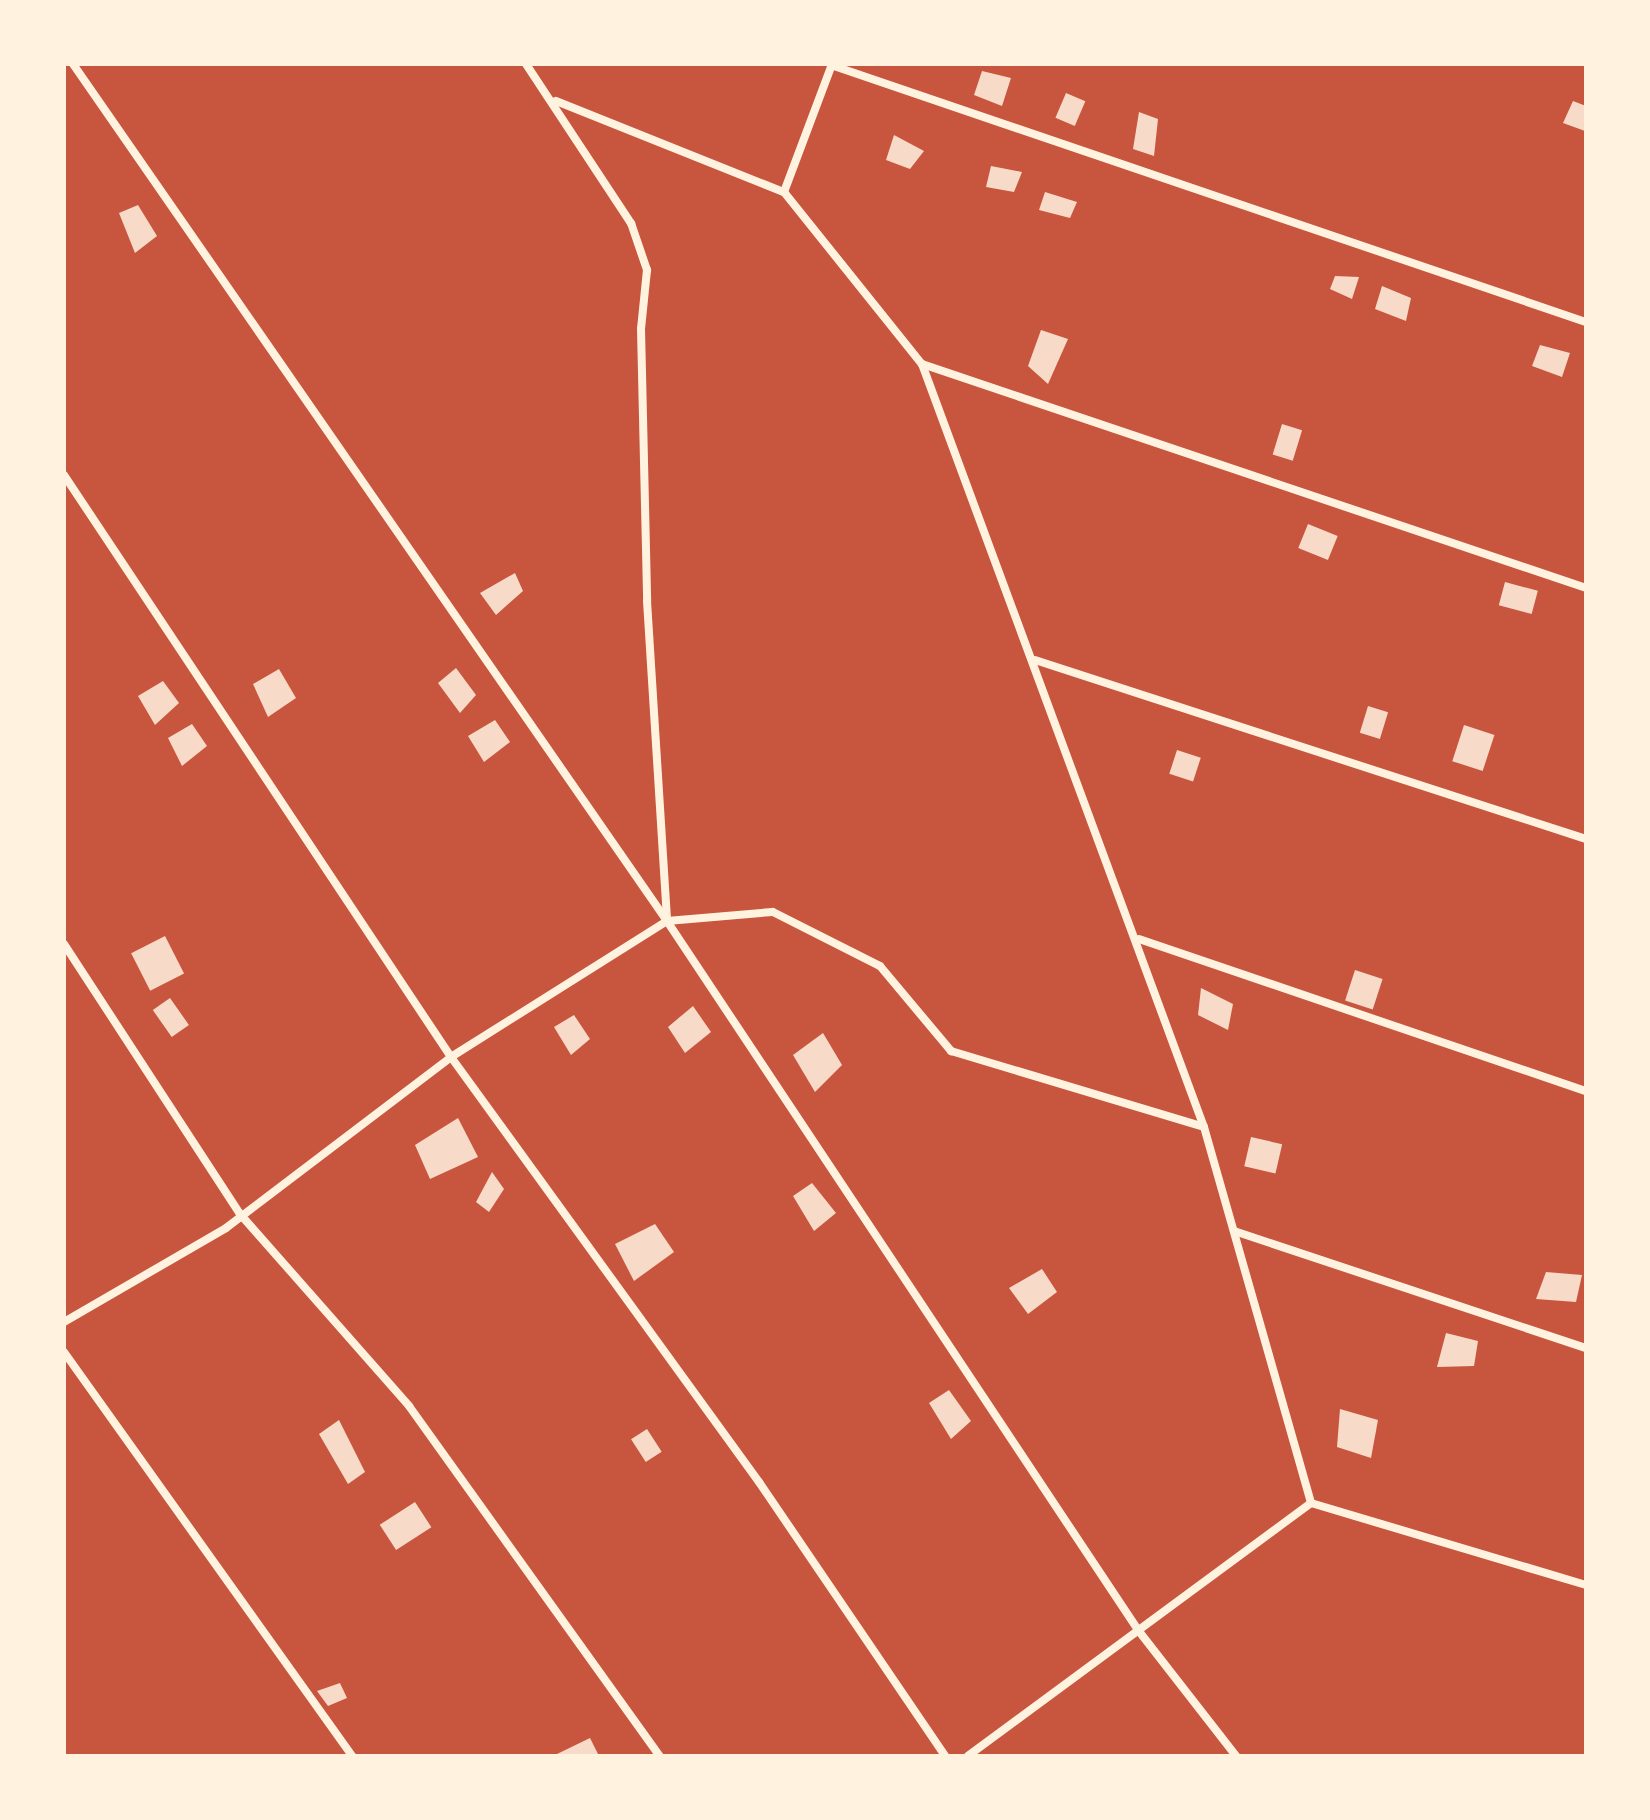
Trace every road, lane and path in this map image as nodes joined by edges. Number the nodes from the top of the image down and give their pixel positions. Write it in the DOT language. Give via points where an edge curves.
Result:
graph roads {
  1 [pos="73,64"];
  2 [pos="526,64"];
  3 [pos="831,65"];
  4 [pos="555,101"];
  5 [pos="784,192"];
  6 [pos="1586,322"];
  7 [pos="922,364"];
  8 [pos="64,475"];
  9 [pos="1586,588"];
  10 [pos="1035,660"];
  11 [pos="1586,839"];
  12 [pos="667,921"];
  13 [pos="1139,939"];
  14 [pos="64,944"];
  15 [pos="451,1057"];
  16 [pos="1586,1091"];
  17 [pos="1204,1127"];
  18 [pos="240,1214"];
  19 [pos="1234,1231"];
  20 [pos="64,1322"];
  21 [pos="1586,1348"];
  22 [pos="64,1352"];
  23 [pos="1311,1503"];
  24 [pos="1586,1585"];
  25 [pos="1138,1630"];
  26 [pos="352,1756"];
  27 [pos="660,1756"];
  28 [pos="945,1756"];
  29 [pos="968,1756"];
  30 [pos="1236,1756"];
  1 -- 12 [label="street"];
  2 -- 4 [label="street"];
  3 -- 5 [label="street"];
  3 -- 6 [label="street"];
  4 -- 5 [label="street"];
  4 -- 12 [label="street" via="631,223 647,270 641,329 647,601"];
  5 -- 7 [label="street"];
  7 -- 9 [label="street"];
  7 -- 10 [label="street"];
  8 -- 15 [label="street"];
  10 -- 11 [label="street"];
  10 -- 13 [label="street"];
  12 -- 15 [label="street"];
  12 -- 17 [label="street" via="773,912 880,966 951,1051"];
  12 -- 25 [label="street"];
  13 -- 16 [label="street"];
  13 -- 17 [label="street"];
  14 -- 18 [label="street"];
  15 -- 18 [label="street"];
  15 -- 28 [label="street" via="759,1482"];
  17 -- 19 [label="street"];
  18 -- 20 [label="street"];
  18 -- 27 [label="street" via="409,1406"];
  19 -- 21 [label="street"];
  19 -- 23 [label="street"];
  22 -- 26 [label="street"];
  23 -- 24 [label="street"];
  23 -- 25 [label="street"];
  25 -- 29 [label="street"];
  25 -- 30 [label="street"];
}
